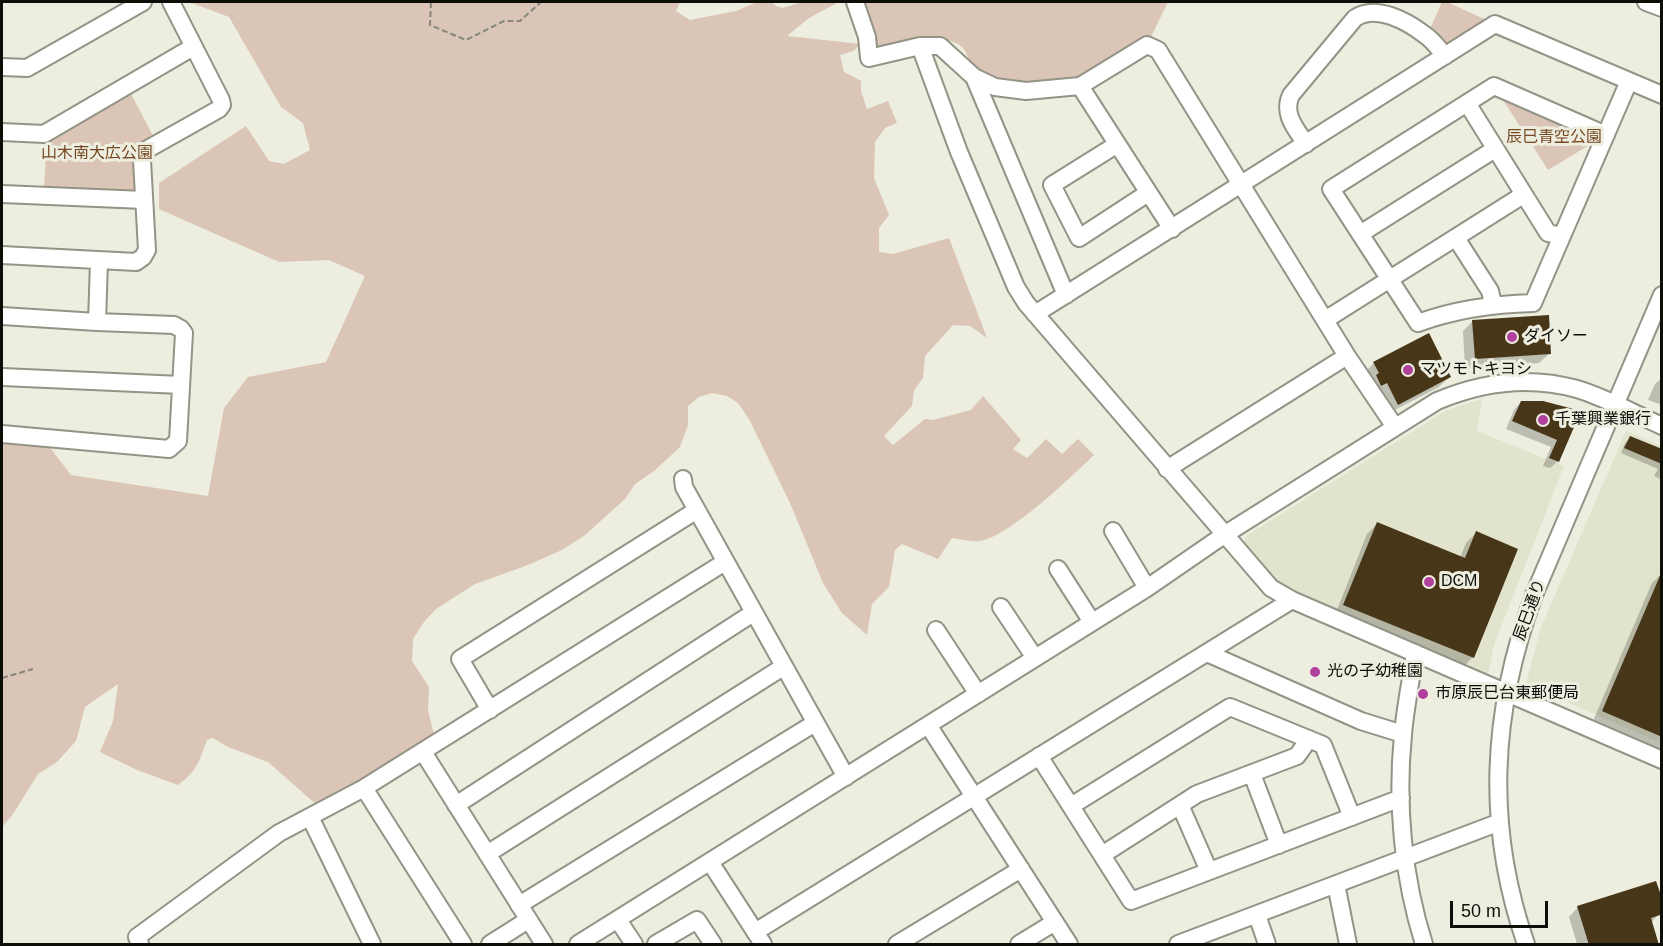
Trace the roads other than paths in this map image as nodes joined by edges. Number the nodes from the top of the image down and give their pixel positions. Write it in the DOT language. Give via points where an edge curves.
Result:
graph roads {
  1 [pos="143,2"];
  2 [pos="171,2"];
  3 [pos="855,2"];
  4 [pos="1646,2"];
  5 [pos="1662,8"];
  6 [pos="920,46"];
  7 [pos="193,47"];
  8 [pos="1445,56"];
  9 [pos="2,67"];
  10 [pos="974,77"];
  11 [pos="1629,81"];
  12 [pos="1080,86"];
  13 [pos="1662,95"];
  14 [pos="1467,104"];
  15 [pos="2,132"];
  16 [pos="1606,135"];
  17 [pos="1306,144"];
  18 [pos="1116,145"];
  19 [pos="1495,149"];
  20 [pos="1242,185"];
  21 [pos="1148,193"];
  22 [pos="2,194"];
  23 [pos="1523,195"];
  24 [pos="144,200"];
  25 [pos="1172,229"];
  26 [pos="1360,234"];
  27 [pos="1562,236"];
  28 [pos="1456,238"];
  29 [pos="2,255"];
  30 [pos="99,261"];
  31 [pos="1389,280"];
  32 [pos="1066,295"];
  33 [pos="1662,295"];
  34 [pos="1493,304"];
  35 [pos="1035,314"];
  36 [pos="2,316"];
  37 [pos="1325,320"];
  38 [pos="97,322"];
  39 [pos="1347,356"];
  40 [pos="2,377"];
  41 [pos="181,385"];
  42 [pos="1614,405"];
  43 [pos="1662,426"];
  44 [pos="1395,427"];
  45 [pos="2,434"];
  46 [pos="1167,469"];
  47 [pos="683,479"];
  48 [pos="697,510"];
  49 [pos="1113,531"];
  50 [pos="1224,535"];
  51 [pos="725,562"];
  52 [pos="1058,569"];
  53 [pos="1147,588"];
  54 [pos="1292,600"];
  55 [pos="1001,607"];
  56 [pos="753,613"];
  57 [pos="1092,622"];
  58 [pos="936,630"];
  59 [pos="1207,653"];
  60 [pos="1415,653"];
  61 [pos="1035,658"];
  62 [pos="783,667"];
  63 [pos="1506,692"];
  64 [pos="978,694"];
  65 [pos="490,710"];
  66 [pos="815,723"];
  67 [pos="928,725"];
  68 [pos="1403,734"];
  69 [pos="1309,739"];
  70 [pos="423,752"];
  71 [pos="1039,756"];
  72 [pos="1662,760"];
  73 [pos="1252,774"];
  74 [pos="846,777"];
  75 [pos="364,788"];
  76 [pos="974,797"];
  77 [pos="1401,798"];
  78 [pos="456,805"];
  79 [pos="1180,805"];
  80 [pos="1071,806"];
  81 [pos="310,817"];
  82 [pos="1352,817"];
  83 [pos="1500,822"];
  84 [pos="1279,844"];
  85 [pos="487,854"];
  86 [pos="1102,855"];
  87 [pos="1405,858"];
  88 [pos="710,862"];
  89 [pos="1021,869"];
  90 [pos="1209,871"];
  91 [pos="1336,884"];
  92 [pos="519,905"];
  93 [pos="1257,915"];
  94 [pos="528,920"];
  95 [pos="618,920"];
  96 [pos="1055,922"];
  97 [pos="759,938"];
  98 [pos="140,945"];
  99 [pos="372,945"];
  100 [pos="463,945"];
  101 [pos="490,945"];
  102 [pos="544,945"];
  103 [pos="578,945"];
  104 [pos="634,945"];
  105 [pos="656,945"];
  106 [pos="713,945"];
  107 [pos="897,945"];
  108 [pos="1019,945"];
  109 [pos="1069,945"];
  110 [pos="1178,945"];
  111 [pos="1267,945"];
  112 [pos="1348,945"];
  113 [pos="1424,945"];
  114 [pos="1526,945"];
  1 -- 9 [label="street" via="27,68"];
  2 -- 7 [label="street"];
  3 -- 6 [label="street" via="867,37 869,58"];
  4 -- 5 [label="street"];
  6 -- 10 [label="street" via="940,46"];
  6 -- 35 [label="street" via="1016,287"];
  7 -- 15 [label="street" via="44,134"];
  7 -- 24 [label="street" via="222,105 146,150 142,160"];
  8 -- 11 [label="street" via="1495,24"];
  8 -- 17 [label="street"];
  8 -- 17 [label="street" via="1427,36 1397,18 1361,14 1288,101 1289,117"];
  10 -- 12 [label="street" via="995,87 1026,91"];
  10 -- 32 [label="street"];
  11 -- 13 [label="street"];
  11 -- 16 [label="street"];
  12 -- 18 [label="street"];
  12 -- 20 [label="street" via="1147,45 1158,50"];
  14 -- 16 [label="street" via="1494,86"];
  14 -- 19 [label="street"];
  14 -- 26 [label="street" via="1331,189"];
  16 -- 27 [label="street"];
  17 -- 20 [label="street"];
  18 -- 21 [label="street"];
  18 -- 21 [label="street" via="1053,185 1079,238"];
  19 -- 23 [label="street"];
  19 -- 26 [label="street"];
  20 -- 25 [label="street"];
  20 -- 37 [label="street"];
  21 -- 25 [label="street"];
  22 -- 24 [label="street"];
  23 -- 27 [label="street" via="1548,234"];
  23 -- 28 [label="street"];
  24 -- 30 [label="street" via="147,250 143,257 136,262"];
  25 -- 32 [label="street"];
  26 -- 31 [label="street"];
  27 -- 34 [label="street" via="1533,303"];
  28 -- 31 [label="street"];
  28 -- 34 [label="street" via="1490,291"];
  29 -- 30 [label="street"];
  30 -- 38 [label="street"];
  31 -- 34 [label="street" via="1418,323 1441,314"];
  31 -- 37 [label="street"];
  32 -- 35 [label="street"];
  33 -- 42 [label="street, 辰巳通り"];
  35 -- 46 [label="street"];
  36 -- 38 [label="street"];
  37 -- 39 [label="street"];
  38 -- 41 [label="street" via="174,325 181,329"];
  39 -- 44 [label="street"];
  39 -- 46 [label="street"];
  40 -- 41 [label="street"];
  41 -- 45 [label="street" via="178,441 169,449"];
  42 -- 43 [label="street"];
  42 -- 44 [label="street" via="1566,387 1496,384 1437,401"];
  42 -- 63 [label="street, 辰巳通り" via="1534,595"];
  44 -- 50 [label="street"];
  46 -- 50 [label="street"];
  47 -- 48 [label="street"];
  48 -- 51 [label="street"];
  48 -- 65 [label="street" via="460,659"];
  49 -- 53 [label="street"];
  50 -- 53 [label="street"];
  50 -- 54 [label="street" via="1271,588"];
  51 -- 56 [label="street"];
  51 -- 65 [label="street"];
  52 -- 57 [label="street"];
  53 -- 57 [label="street"];
  54 -- 59 [label="street"];
  54 -- 60 [label="street"];
  55 -- 61 [label="street"];
  56 -- 62 [label="street"];
  56 -- 78 [label="street"];
  57 -- 61 [label="street"];
  58 -- 64 [label="street"];
  59 -- 68 [label="street" via="1361,721"];
  59 -- 71 [label="street"];
  60 -- 63 [label="street"];
  60 -- 68 [label="street"];
  61 -- 64 [label="street"];
  62 -- 66 [label="street"];
  62 -- 85 [label="street"];
  63 -- 72 [label="street"];
  63 -- 83 [label="street, 辰巳通り" via="1497,781"];
  64 -- 67 [label="street"];
  65 -- 70 [label="street"];
  66 -- 74 [label="street"];
  66 -- 92 [label="street"];
  67 -- 74 [label="street"];
  67 -- 76 [label="street"];
  68 -- 77 [label="street"];
  69 -- 73 [label="street" via="1297,756"];
  69 -- 80 [label="street" via="1230,707"];
  69 -- 82 [label="street" via="1323,745"];
  70 -- 75 [label="street"];
  70 -- 78 [label="street"];
  71 -- 76 [label="street"];
  71 -- 80 [label="street"];
  73 -- 79 [label="street" via="1197,794"];
  73 -- 84 [label="street"];
  74 -- 88 [label="street"];
  75 -- 81 [label="street"];
  75 -- 100 [label="street"];
  76 -- 89 [label="street"];
  76 -- 97 [label="street"];
  77 -- 82 [label="street"];
  77 -- 87 [label="street"];
  78 -- 85 [label="street"];
  79 -- 86 [label="street"];
  79 -- 90 [label="street"];
  80 -- 86 [label="street"];
  81 -- 98 [label="street" via="279,833 137,937"];
  81 -- 99 [label="street"];
  82 -- 84 [label="street"];
  83 -- 87 [label="street"];
  83 -- 114 [label="street, 辰巳通り" via="1509,890"];
  84 -- 90 [label="street"];
  85 -- 92 [label="street"];
  86 -- 90 [label="street" via="1131,901"];
  87 -- 91 [label="street"];
  87 -- 113 [label="street"];
  88 -- 95 [label="street"];
  88 -- 97 [label="street"];
  89 -- 96 [label="street"];
  89 -- 107 [label="street"];
  91 -- 93 [label="street"];
  91 -- 112 [label="street"];
  92 -- 94 [label="street"];
  93 -- 110 [label="street"];
  93 -- 111 [label="street"];
  94 -- 101 [label="street"];
  94 -- 102 [label="street"];
  95 -- 103 [label="street"];
  95 -- 104 [label="street"];
  96 -- 108 [label="street"];
  96 -- 109 [label="street"];
  105 -- 106 [label="street" via="697,920"];
}
